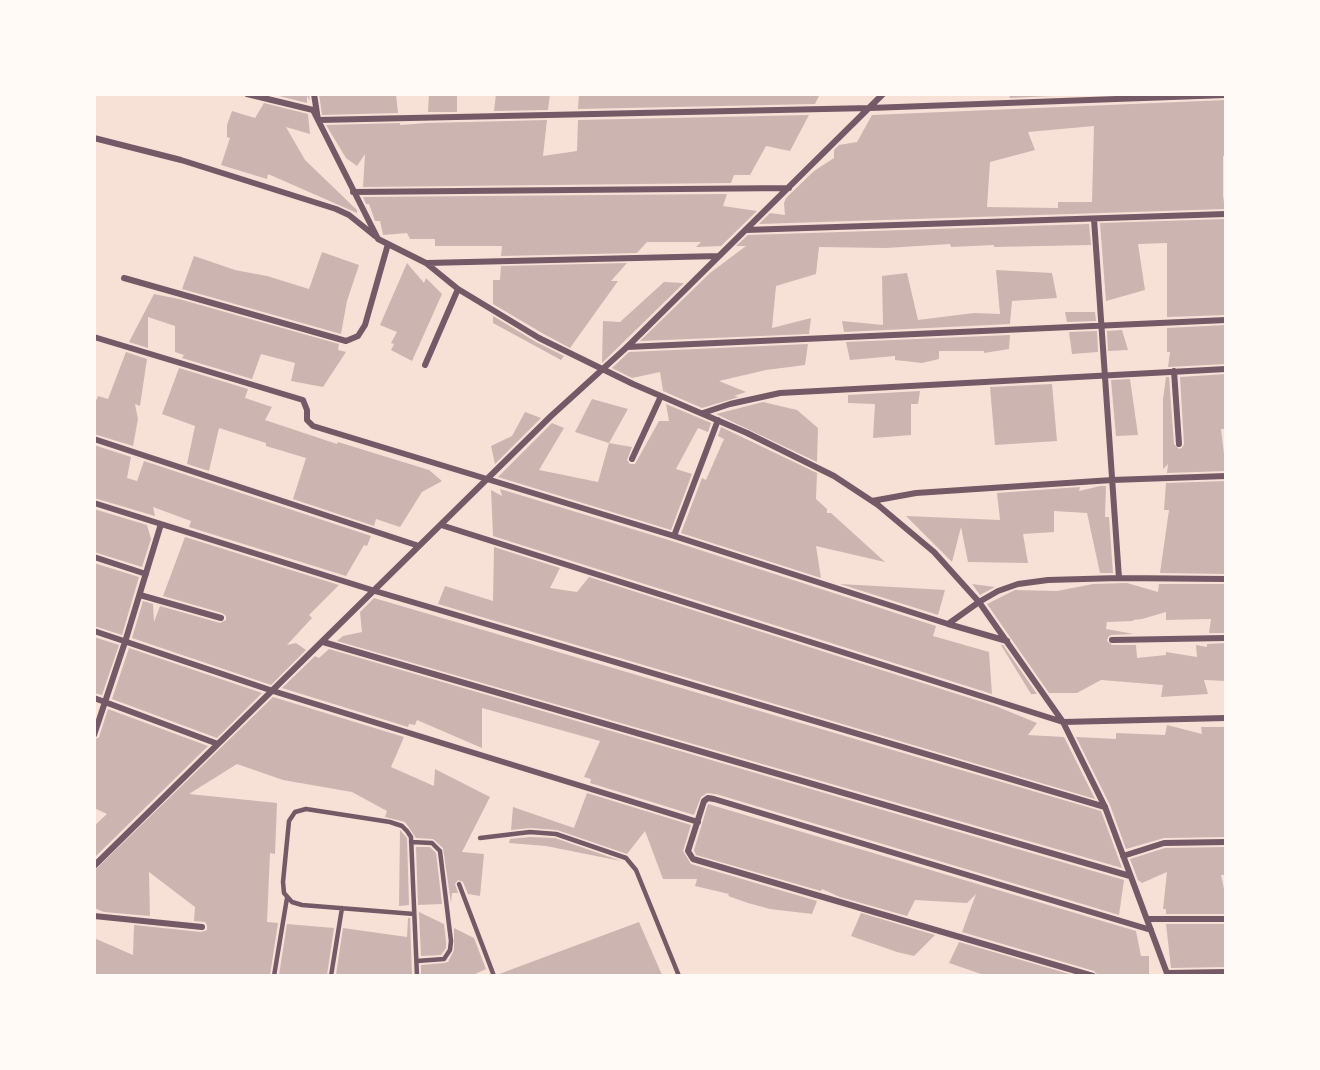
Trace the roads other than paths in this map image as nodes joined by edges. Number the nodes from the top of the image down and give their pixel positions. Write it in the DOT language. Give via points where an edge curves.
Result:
graph roads {
  1 [pos="247,94"];
  2 [pos="314,94"];
  3 [pos="883,94"];
  4 [pos="1226,95"];
  5 [pos="870,108"];
  6 [pos="318,120"];
  7 [pos="94,138"];
  8 [pos="789,188"];
  9 [pos="353,192"];
  10 [pos="1226,214"];
  11 [pos="1094,219"];
  12 [pos="745,231"];
  13 [pos="378,239"];
  14 [pos="388,244"];
  15 [pos="719,256"];
  16 [pos="426,263"];
  17 [pos="124,278"];
  18 [pos="458,290"];
  19 [pos="1226,320"];
  20 [pos="1101,324"];
  21 [pos="94,336"];
  22 [pos="627,347"];
  23 [pos="425,365"];
  24 [pos="1226,369"];
  25 [pos="603,370"];
  26 [pos="1174,371"];
  27 [pos="1105,375"];
  28 [pos="661,396"];
  29 [pos="703,413"];
  30 [pos="718,420"];
  31 [pos="94,439"];
  32 [pos="1179,444"];
  33 [pos="632,459"];
  34 [pos="1226,476"];
  35 [pos="487,479"];
  36 [pos="1112,480"];
  37 [pos="871,501"];
  38 [pos="94,503"];
  39 [pos="161,524"];
  40 [pos="441,525"];
  41 [pos="674,536"];
  42 [pos="419,546"];
  43 [pos="94,557"];
  44 [pos="146,574"];
  45 [pos="1119,578"];
  46 [pos="1226,579"];
  47 [pos="375,591"];
  48 [pos="140,595"];
  49 [pos="979,602"];
  50 [pos="221,618"];
  51 [pos="948,624"];
  52 [pos="94,631"];
  53 [pos="1226,638"];
  54 [pos="1112,640"];
  55 [pos="1008,641"];
  56 [pos="125,642"];
  57 [pos="323,642"];
  58 [pos="273,691"];
  59 [pos="94,698"];
  60 [pos="105,702"];
  61 [pos="1226,718"];
  62 [pos="1063,722"];
  63 [pos="94,735"];
  64 [pos="218,744"];
  65 [pos="1105,807"];
  66 [pos="698,822"];
  67 [pos="480,838"];
  68 [pos="411,842"];
  69 [pos="1226,842"];
  70 [pos="1123,856"];
  71 [pos="94,866"];
  72 [pos="1130,876"];
  73 [pos="459,884"];
  74 [pos="287,898"];
  75 [pos="342,908"];
  76 [pos="414,914"];
  77 [pos="94,916"];
  78 [pos="1226,919"];
  79 [pos="1147,920"];
  80 [pos="202,927"];
  81 [pos="1151,930"];
  82 [pos="417,961"];
  83 [pos="1226,972"];
  84 [pos="1167,974"];
  85 [pos="274,975"];
  86 [pos="331,975"];
  87 [pos="417,975"];
  88 [pos="494,975"];
  89 [pos="679,975"];
  90 [pos="1093,975"];
  1 -- 6 [label="street" via="313,110"];
  2 -- 6 [label="street"];
  3 -- 5 [label="street"];
  4 -- 5 [label="street"];
  5 -- 6 [label="street"];
  5 -- 8 [label="street"];
  6 -- 9 [label="street"];
  7 -- 13 [label="street" via="181,160 336,209"];
  8 -- 9 [label="street"];
  8 -- 12 [label="street"];
  9 -- 13 [label="street"];
  10 -- 11 [label="street"];
  11 -- 12 [label="street"];
  11 -- 20 [label="street"];
  12 -- 15 [label="street"];
  13 -- 14 [label="street"];
  14 -- 16 [label="street"];
  14 -- 17 [label="street" via="364,325 358,336 346,341"];
  15 -- 16 [label="street"];
  15 -- 22 [label="street"];
  16 -- 18 [label="street"];
  18 -- 23 [label="street"];
  18 -- 25 [label="street"];
  19 -- 20 [label="street"];
  20 -- 22 [label="street"];
  20 -- 27 [label="street"];
  21 -- 35 [label="street" via="303,400 307,420 313,426"];
  22 -- 25 [label="street"];
  24 -- 26 [label="street"];
  25 -- 28 [label="street"];
  25 -- 35 [label="street"];
  26 -- 27 [label="street"];
  26 -- 32 [label="street"];
  27 -- 29 [label="street" via="780,393"];
  27 -- 36 [label="street"];
  28 -- 29 [label="street"];
  28 -- 33 [label="street"];
  29 -- 30 [label="street"];
  30 -- 37 [label="street" via="834,476"];
  30 -- 41 [label="street"];
  31 -- 42 [label="street"];
  34 -- 36 [label="street"];
  35 -- 40 [label="street"];
  35 -- 41 [label="street"];
  36 -- 37 [label="street" via="916,493"];
  36 -- 45 [label="street"];
  37 -- 49 [label="street" via="934,552"];
  38 -- 39 [label="street"];
  39 -- 44 [label="street"];
  39 -- 47 [label="street"];
  40 -- 42 [label="street"];
  40 -- 62 [label="street"];
  41 -- 51 [label="street"];
  42 -- 47 [label="street"];
  43 -- 44 [label="street"];
  44 -- 48 [label="street"];
  45 -- 46 [label="street"];
  45 -- 49 [label="street" via="1018,584"];
  47 -- 57 [label="street"];
  47 -- 65 [label="street"];
  48 -- 50 [label="street"];
  48 -- 56 [label="street"];
  49 -- 51 [label="street"];
  49 -- 55 [label="street"];
  51 -- 55 [label="street"];
  52 -- 56 [label="street"];
  53 -- 54 [label="street"];
  55 -- 62 [label="street"];
  56 -- 58 [label="street"];
  56 -- 60 [label="street"];
  57 -- 58 [label="street"];
  57 -- 72 [label="street"];
  58 -- 64 [label="street"];
  58 -- 66 [label="street"];
  59 -- 60 [label="street"];
  60 -- 63 [label="street"];
  60 -- 64 [label="street"];
  61 -- 62 [label="street"];
  62 -- 65 [label="street"];
  64 -- 71 [label="street"];
  65 -- 70 [label="street"];
  66 -- 81 [label="street" via="704,801 714,799"];
  66 -- 90 [label="street" via="688,851 693,859"];
  67 -- 89 [label="lane" via="530,832 556,834 626,858 636,870"];
  68 -- 74 [label="lane" via="407,831 396,823 300,809 289,821 283,882"];
  68 -- 76 [label="lane"];
  68 -- 82 [label="lane" via="432,843 440,851 451,941 444,959"];
  69 -- 70 [label="street" via="1164,843"];
  70 -- 72 [label="street"];
  72 -- 79 [label="street"];
  73 -- 88 [label="lane"];
  74 -- 75 [label="lane" via="297,904"];
  74 -- 85 [label="lane"];
  75 -- 76 [label="lane"];
  75 -- 86 [label="lane"];
  76 -- 82 [label="lane"];
  77 -- 80 [label="street"];
  78 -- 79 [label="street"];
  79 -- 81 [label="street"];
  81 -- 84 [label="street"];
  82 -- 87 [label="lane"];
  83 -- 84 [label="street"];
}
